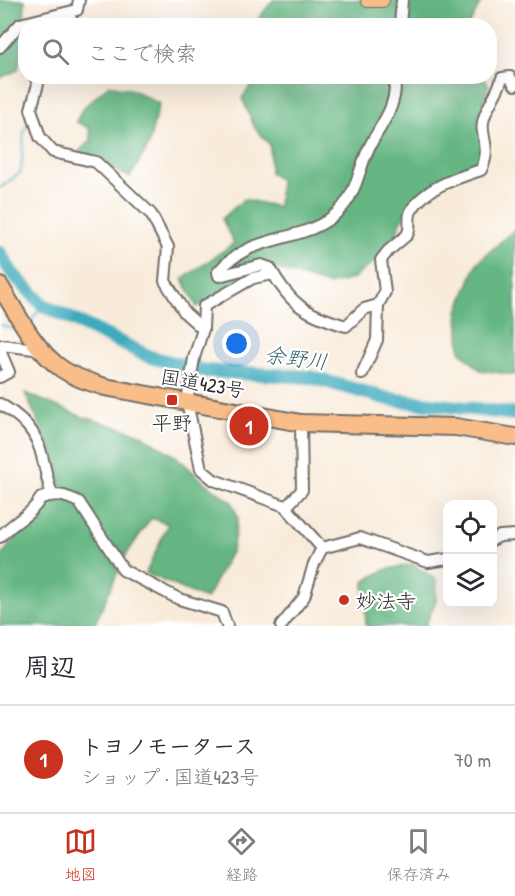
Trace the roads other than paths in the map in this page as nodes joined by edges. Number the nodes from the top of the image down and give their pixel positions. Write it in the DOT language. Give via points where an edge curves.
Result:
graph roads {
  1 [pos="79,0"];
  2 [pos="368,0"];
  3 [pos="382,0"];
  4 [pos="402,0"];
  5 [pos="68,13"];
  6 [pos="46,18"];
  7 [pos="70,18"];
  8 [pos="401,18"];
  9 [pos="18,26"];
  10 [pos="0,46"];
  11 [pos="38,84"];
  12 [pos="393,84"];
  13 [pos="515,85"];
  14 [pos="273,274"];
  15 [pos="0,286"];
  16 [pos="378,305"];
  17 [pos="203,329"];
  18 [pos="42,350"];
  19 [pos="362,374"];
  20 [pos="0,377"];
  21 [pos="187,402"];
  22 [pos="0,404"];
  23 [pos="301,423"];
  24 [pos="515,437"];
  25 [pos="52,495"];
  26 [pos="286,507"];
  27 [pos="515,535"];
  28 [pos="0,537"];
  29 [pos="497,538"];
  30 [pos="322,548"];
  31 [pos="443,560"];
  32 [pos="227,626"];
  33 [pos="281,626"];
  1 -- 5 [label="street" via="77,10"];
  2 -- 3 [label="main road"];
  4 -- 8 [label="street"];
  5 -- 6 [label="street"];
  5 -- 7 [label="street"];
  9 -- 10 [label="street"];
  11 -- 17 [label="street" via="31,109 40,137 53,152 96,162 151,214 168,247 165,281 185,313"];
  12 -- 14 [label="street" via="388,119 373,140 355,187 339,212 301,234 248,247 218,272 219,276 261,265"];
  13 -- 16 [label="street" via="510,77 502,78 484,117 488,157 482,170 446,181 412,210 407,235 381,260 385,292"];
  14 -- 16 [label="street" via="299,307 346,326 364,309"];
  14 -- 17 [label="street" via="252,278 204,306"];
  15 -- 18 [label="highway, 国道423号"];
  16 -- 19 [label="street" via="376,340"];
  17 -- 21 [label="street"];
  18 -- 20 [label="street" via="2,345 9,372"];
  18 -- 21 [label="highway, 国道423号" via="77,378"];
  21 -- 23 [label="highway, 国道423号"];
  21 -- 26 [label="street" via="201,469 214,480"];
  22 -- 25 [label="street" via="20,416 37,437"];
  23 -- 24 [label="highway, 国道423号" via="456,427"];
  23 -- 26 [label="street" via="302,490"];
  25 -- 28 [label="street" via="40,498 33,513 13,523"];
  25 -- 32 [label="street" via="68,496 79,502 123,570 179,599 222,612"];
  26 -- 30 [label="street"];
  27 -- 29 [label="street"];
  30 -- 31 [label="street" via="360,538 428,562"];
  30 -- 33 [label="street" via="304,597"];
}
